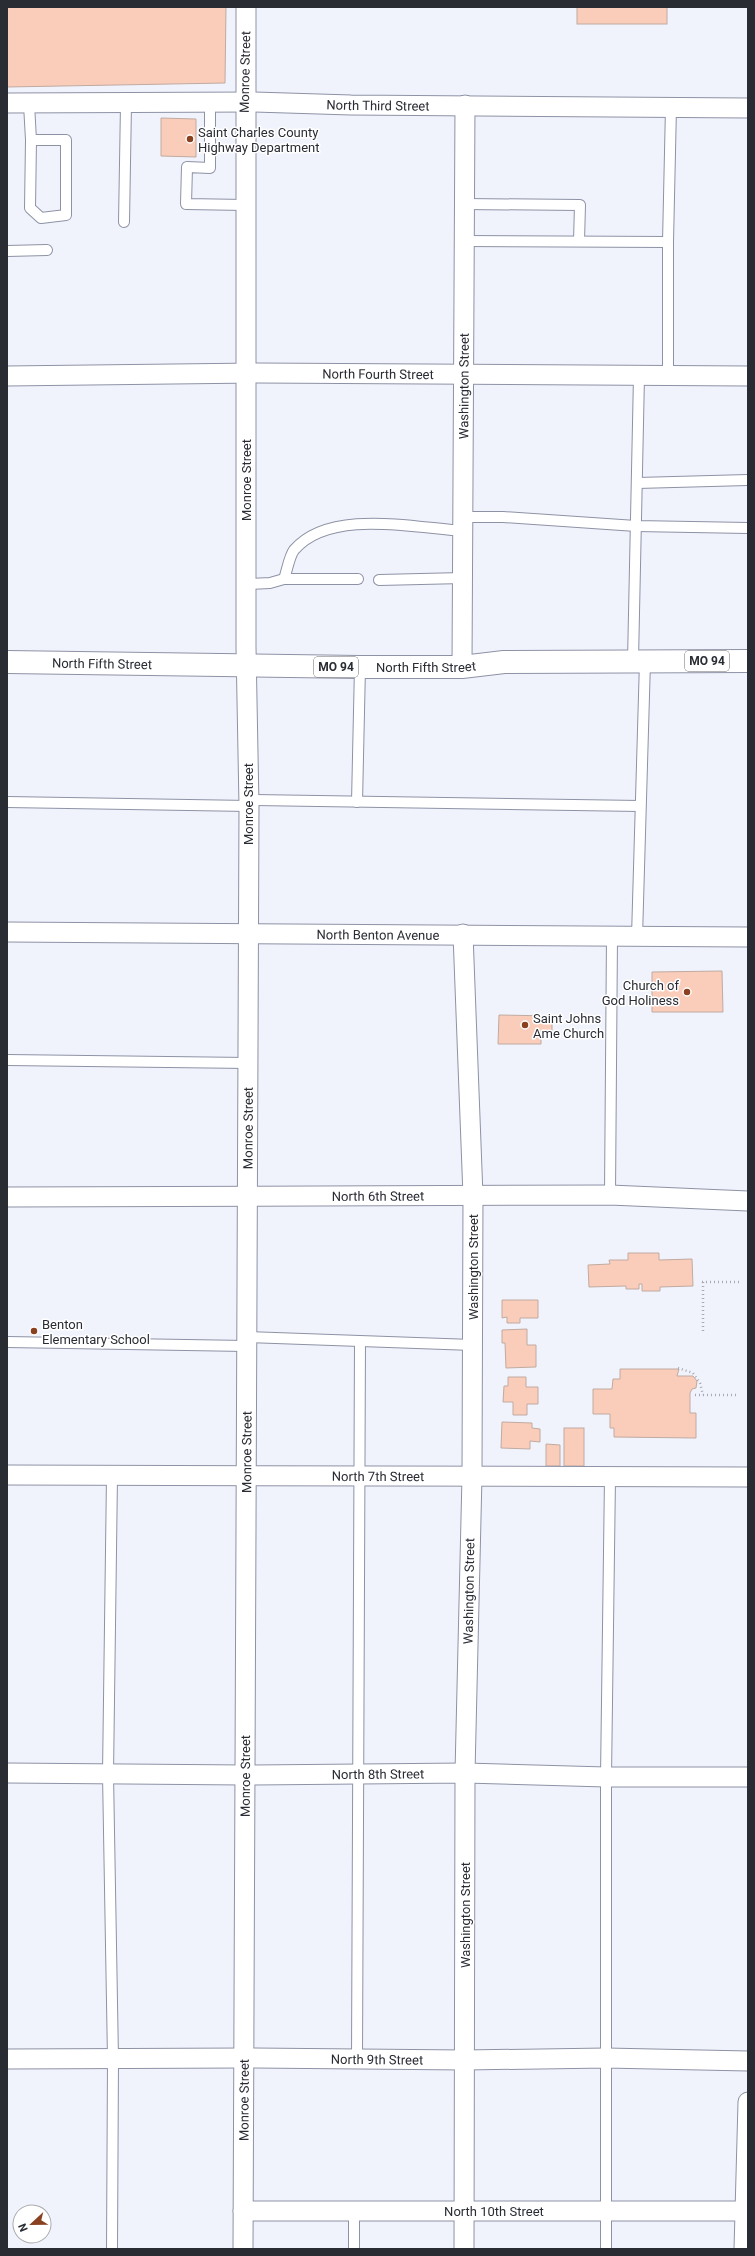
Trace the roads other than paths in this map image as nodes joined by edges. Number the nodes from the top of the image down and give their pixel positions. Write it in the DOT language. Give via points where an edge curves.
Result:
graph roads {
  1 [pos="246,7"];
  2 [pos="210,102"];
  3 [pos="245,102"];
  4 [pos="7,103"];
  5 [pos="30,104"];
  6 [pos="126,104"];
  7 [pos="465,105"];
  8 [pos="671,107"];
  9 [pos="748,108"];
  10 [pos="31,140"];
  11 [pos="465,204"];
  12 [pos="245,205"];
  13 [pos="124,222"];
  14 [pos="465,241"];
  15 [pos="579,241"];
  16 [pos="668,242"];
  17 [pos="47,250"];
  18 [pos="7,251"];
  19 [pos="246,374"];
  20 [pos="465,374"];
  21 [pos="7,376"];
  22 [pos="639,376"];
  23 [pos="668,376"];
  24 [pos="748,376"];
  25 [pos="748,480"];
  26 [pos="637,483"];
  27 [pos="464,524"];
  28 [pos="636,526"];
  29 [pos="748,528"];
  30 [pos="463,578"];
  31 [pos="284,579"];
  32 [pos="358,580"];
  33 [pos="379,580"];
  34 [pos="247,584"];
  35 [pos="639,661"];
  36 [pos="748,661"];
  37 [pos="7,662"];
  38 [pos="247,666"];
  39 [pos="360,667"];
  40 [pos="462,667"];
  41 [pos="7,802"];
  42 [pos="357,802"];
  43 [pos="249,803"];
  44 [pos="640,806"];
  45 [pos="7,932"];
  46 [pos="248,934"];
  47 [pos="463,934"];
  48 [pos="612,936"];
  49 [pos="636,936"];
  50 [pos="748,937"];
  51 [pos="7,1060"];
  52 [pos="248,1063"];
  53 [pos="247,1196"];
  54 [pos="473,1196"];
  55 [pos="610,1196"];
  56 [pos="7,1197"];
  57 [pos="748,1201"];
  58 [pos="7,1342"];
  59 [pos="246,1342"];
  60 [pos="360,1342"];
  61 [pos="472,1345"];
  62 [pos="7,1475"];
  63 [pos="112,1476"];
  64 [pos="246,1476"];
  65 [pos="360,1476"];
  66 [pos="472,1476"];
  67 [pos="610,1477"];
  68 [pos="748,1477"];
  69 [pos="7,1773"];
  70 [pos="357,1773"];
  71 [pos="465,1773"];
  72 [pos="108,1774"];
  73 [pos="244,1775"];
  74 [pos="606,1777"];
  75 [pos="748,1777"];
  76 [pos="245,2058"];
  77 [pos="606,2058"];
  78 [pos="7,2059"];
  79 [pos="113,2059"];
  80 [pos="357,2059"];
  81 [pos="465,2060"];
  82 [pos="748,2061"];
  83 [pos="748,2102"];
  84 [pos="354,2210"];
  85 [pos="464,2210"];
  86 [pos="606,2210"];
  87 [pos="243,2211"];
  88 [pos="745,2211"];
  89 [pos="112,2249"];
  90 [pos="243,2249"];
  91 [pos="354,2249"];
  92 [pos="464,2249"];
  93 [pos="606,2249"];
  94 [pos="744,2249"];
  1 -- 3 [label="street, Monroe Street"];
  2 -- 3 [label="street, North Third Street"];
  2 -- 6 [label="street, North Third Street"];
  2 -- 12 [label="lane" via="210,168 187,167 186,204"];
  3 -- 7 [label="street, North Third Street"];
  3 -- 12 [label="street, Monroe Street"];
  4 -- 5 [label="street, North Third Street"];
  5 -- 6 [label="street, North Third Street"];
  5 -- 10 [label="lane"];
  6 -- 13 [label="lane"];
  7 -- 8 [label="street, North Third Street"];
  7 -- 11 [label="street, Washington Street"];
  8 -- 9 [label="street, North Third Street"];
  8 -- 16 [label="lane"];
  10 -- 10 [label="lane" via="30,208 41,218 66,215 66,140"];
  11 -- 14 [label="street, Washington Street"];
  11 -- 15 [label="lane" via="580,205"];
  12 -- 19 [label="street, Monroe Street"];
  14 -- 15 [label="lane"];
  14 -- 20 [label="street, Washington Street"];
  15 -- 16 [label="lane"];
  16 -- 23 [label="lane"];
  17 -- 18 [label="lane"];
  19 -- 20 [label="street, North Fourth Street"];
  19 -- 21 [label="street, North Fourth Street"];
  19 -- 34 [label="street, Monroe Street"];
  20 -- 22 [label="street, North Fourth Street"];
  20 -- 27 [label="street, Washington Street"];
  22 -- 23 [label="street, North Fourth Street"];
  22 -- 26 [label="lane"];
  23 -- 24 [label="street, North Fourth Street"];
  25 -- 26 [label="lane"];
  26 -- 28 [label="lane"];
  27 -- 28 [label="lane" via="503,517"];
  27 -- 30 [label="street, Washington Street"];
  27 -- 31 [label="lane" via="334,527 311,537 294,551"];
  28 -- 29 [label="lane"];
  28 -- 35 [label="lane"];
  30 -- 33 [label="lane"];
  30 -- 40 [label="street, Washington Street"];
  31 -- 32 [label="lane"];
  31 -- 34 [label="lane" via="270,583"];
  34 -- 38 [label="street, Monroe Street"];
  35 -- 36 [label="main road, North Fifth Street / MO 94"];
  35 -- 40 [label="main road, North Fifth Street / MO 94" via="504,662"];
  35 -- 44 [label="lane"];
  37 -- 38 [label="main road, North Fifth Street / MO 94"];
  38 -- 39 [label="main road, North Fifth Street / MO 94"];
  38 -- 43 [label="street, Monroe Street"];
  39 -- 40 [label="main road, North Fifth Street / MO 94"];
  39 -- 42 [label="lane"];
  41 -- 43 [label="lane"];
  42 -- 43 [label="lane"];
  42 -- 44 [label="lane"];
  43 -- 46 [label="street, Monroe Street"];
  44 -- 49 [label="lane"];
  45 -- 46 [label="street, North Benton Avenue"];
  46 -- 47 [label="street, North Benton Avenue"];
  46 -- 52 [label="street, Monroe Street"];
  47 -- 48 [label="street, North Benton Avenue"];
  47 -- 54 [label="street, Washington Street"];
  48 -- 49 [label="street, North Benton Avenue"];
  48 -- 55 [label="lane"];
  49 -- 50 [label="street, North Benton Avenue"];
  51 -- 52 [label="lane"];
  52 -- 53 [label="street, Monroe Street"];
  53 -- 54 [label="street, North 6th Street"];
  53 -- 56 [label="street, North 6th Street"];
  53 -- 59 [label="street, Monroe Street"];
  54 -- 55 [label="street, North 6th Street"];
  54 -- 61 [label="street, Washington Street"];
  55 -- 57 [label="street, North 6th Street"];
  58 -- 59 [label="lane"];
  59 -- 60 [label="lane"];
  59 -- 64 [label="street, Monroe Street"];
  60 -- 61 [label="lane"];
  60 -- 65 [label="lane"];
  61 -- 66 [label="street, Washington Street"];
  62 -- 63 [label="street, North 7th Street"];
  63 -- 64 [label="street, North 7th Street"];
  63 -- 72 [label="lane"];
  64 -- 65 [label="street, North 7th Street"];
  64 -- 73 [label="street, Monroe Street"];
  65 -- 66 [label="street, North 7th Street"];
  65 -- 70 [label="lane"];
  66 -- 67 [label="street, North 7th Street"];
  66 -- 71 [label="street, Washington Street"];
  67 -- 68 [label="street, North 7th Street"];
  67 -- 74 [label="lane"];
  69 -- 72 [label="street, North 8th Street"];
  70 -- 71 [label="street, North 8th Street"];
  70 -- 73 [label="street, North 8th Street"];
  70 -- 80 [label="lane"];
  71 -- 74 [label="street, North 8th Street"];
  71 -- 81 [label="street, Washington Street"];
  72 -- 73 [label="street, North 8th Street"];
  72 -- 79 [label="lane"];
  73 -- 76 [label="street, Monroe Street"];
  74 -- 75 [label="street, North 8th Street"];
  74 -- 77 [label="lane"];
  76 -- 79 [label="street, North 9th Street"];
  76 -- 80 [label="street, North 9th Street"];
  76 -- 87 [label="street, Monroe Street"];
  77 -- 81 [label="street, North 9th Street"];
  77 -- 82 [label="street, North 9th Street"];
  77 -- 86 [label="lane"];
  78 -- 79 [label="street, North 9th Street"];
  79 -- 89 [label="lane"];
  80 -- 81 [label="street, North 9th Street"];
  81 -- 85 [label="street, Washington Street"];
  83 -- 88 [label="street"];
  84 -- 85 [label="street, North 10th Street"];
  84 -- 87 [label="street, North 10th Street"];
  84 -- 91 [label="lane"];
  85 -- 86 [label="street, North 10th Street"];
  85 -- 92 [label="street, Washington Street"];
  86 -- 88 [label="street, North 10th Street"];
  86 -- 93 [label="lane"];
  87 -- 90 [label="street, Monroe Street"];
  88 -- 94 [label="street"];
}
